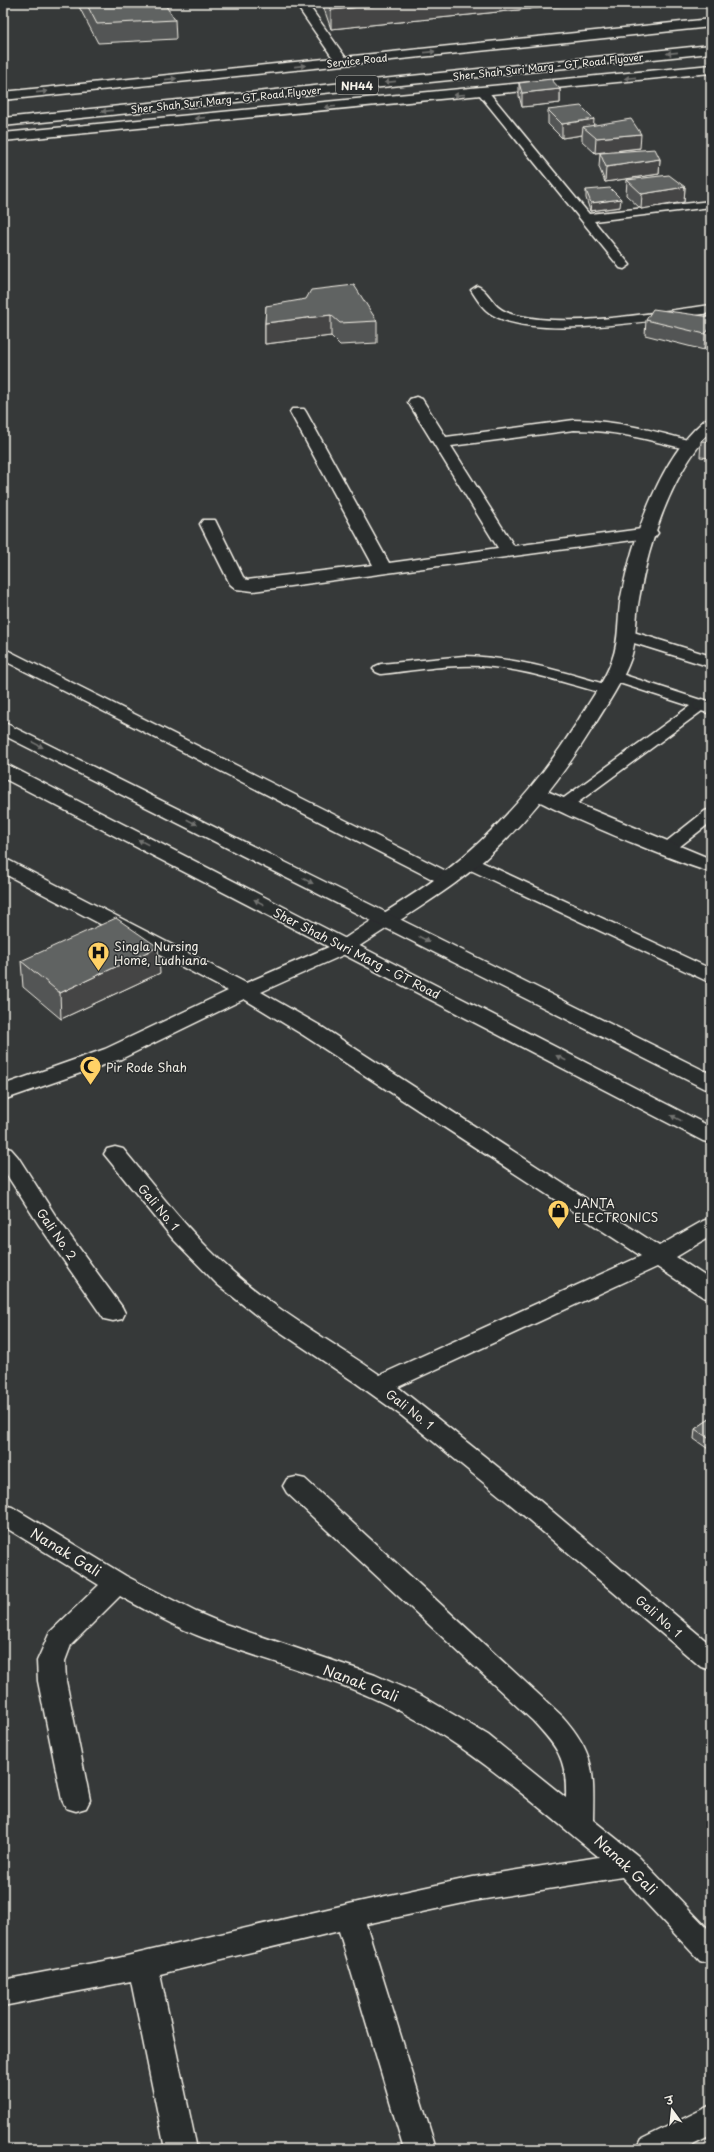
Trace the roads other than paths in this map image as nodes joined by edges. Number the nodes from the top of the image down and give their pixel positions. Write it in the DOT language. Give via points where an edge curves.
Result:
graph roads {
  1 [pos="301,3"];
  2 [pos="711,23"];
  3 [pos="711,37"];
  4 [pos="711,49"];
  5 [pos="342,62"];
  6 [pos="711,69"];
  7 [pos="289,80"];
  8 [pos="266,82"];
  9 [pos="250,84"];
  10 [pos="226,86"];
  11 [pos="483,92"];
  12 [pos="3,96"];
  13 [pos="3,109"];
  14 [pos="3,122"];
  15 [pos="3,137"];
  16 [pos="711,204"];
  17 [pos="587,218"];
  18 [pos="624,265"];
  19 [pos="477,290"];
  20 [pos="711,309"];
  21 [pos="416,402"];
  22 [pos="298,412"];
  23 [pos="711,422"];
  24 [pos="441,442"];
  25 [pos="689,445"];
  26 [pos="209,524"];
  27 [pos="649,533"];
  28 [pos="509,552"];
  29 [pos="383,568"];
  30 [pos="627,635"];
  31 [pos="3,653"];
  32 [pos="711,662"];
  33 [pos="381,669"];
  34 [pos="611,683"];
  35 [pos="707,706"];
  36 [pos="3,728"];
  37 [pos="3,770"];
  38 [pos="537,793"];
  39 [pos="563,806"];
  40 [pos="711,814"];
  41 [pos="668,848"];
  42 [pos="469,862"];
  43 [pos="3,865"];
  44 [pos="711,866"];
  45 [pos="447,879"];
  46 [pos="384,919"];
  47 [pos="345,946"];
  48 [pos="711,978"];
  49 [pos="245,991"];
  50 [pos="711,1083"];
  51 [pos="3,1093"];
  52 [pos="711,1136"];
  53 [pos="3,1154"];
  54 [pos="115,1154"];
  55 [pos="711,1226"];
  56 [pos="659,1257"];
  57 [pos="711,1291"];
  58 [pos="113,1313"];
  59 [pos="380,1385"];
  60 [pos="296,1486"];
  61 [pos="3,1514"];
  62 [pos="117,1583"];
  63 [pos="711,1660"];
  64 [pos="76,1800"];
  65 [pos="579,1823"];
  66 [pos="628,1864"];
  67 [pos="349,1916"];
  68 [pos="711,1952"];
  69 [pos="143,1966"];
  70 [pos="3,1993"];
  71 [pos="711,2119"];
  72 [pos="181,2149"];
  73 [pos="420,2149"];
  74 [pos="652,2149"];
  1 -- 5 [label="main road"];
  5 -- 2 [label="main road, Service Road, one-way"];
  3 -- 7 [label="main road, Sher Shah Suri Marg - GT Road Flyover / NH44"];
  4 -- 14 [label="main road, Sher Shah Suri Marg - GT Road Flyover / NH44, one-way"];
  12 -- 5 [label="main road, Service Road, one-way"];
  6 -- 11 [label="main road, one-way"];
  8 -- 9 [label="main road, Sher Shah Suri Marg - GT Road Flyover"];
  10 -- 13 [label="main road, Sher Shah Suri Marg - GT Road Flyover"];
  11 -- 15 [label="main road, one-way"];
  11 -- 17 [label="lane"];
  16 -- 17 [label="lane"];
  17 -- 18 [label="lane"];
  19 -- 20 [label="lane" via="498,313 512,319 535,322 612,320"];
  21 -- 24 [label="main road"];
  22 -- 29 [label="main road"];
  23 -- 25 [label="main road"];
  24 -- 25 [label="main road" via="595,424 614,426"];
  24 -- 28 [label="main road"];
  25 -- 27 [label="main road" via="672,473"];
  26 -- 29 [label="main road" via="236,580 242,585 253,586"];
  27 -- 28 [label="main road"];
  27 -- 30 [label="main road" via="636,568 629,600"];
  28 -- 29 [label="main road"];
  30 -- 32 [label="main road"];
  30 -- 34 [label="main road" via="623,656"];
  31 -- 45 [label="main road"];
  33 -- 34 [label="lane" via="475,661 510,664"];
  34 -- 35 [label="lane"];
  34 -- 38 [label="main road" via="578,737"];
  35 -- 39 [label="lane"];
  36 -- 46 [label="main road, one-way"];
  47 -- 37 [label="main road, Sher Shah Suri Marg - GT Road, one-way"];
  38 -- 39 [label="main road"];
  38 -- 42 [label="main road"];
  39 -- 41 [label="main road"];
  40 -- 41 [label="lane"];
  41 -- 44 [label="main road"];
  42 -- 45 [label="main road"];
  42 -- 48 [label="main road"];
  43 -- 49 [label="main road"];
  45 -- 46 [label="main road"];
  46 -- 47 [label="main road"];
  46 -- 50 [label="main road, one-way"];
  47 -- 49 [label="main road"];
  52 -- 47 [label="main road, Sher Shah Suri Marg - GT Road, one-way"];
  49 -- 51 [label="main road" via="113,1054"];
  49 -- 56 [label="main road" via="311,1030"];
  53 -- 58 [label="main road, Gali No. 2"];
  54 -- 59 [label="main road, Gali No. 1" via="189,1243 225,1278 262,1308"];
  55 -- 56 [label="main road"];
  56 -- 57 [label="main road"];
  56 -- 59 [label="main road"];
  59 -- 63 [label="main road, Gali No. 1" via="483,1466"];
  60 -- 65 [label="main road" via="543,1713 565,1738 576,1760 579,1774"];
  61 -- 62 [label="main road, Nanak Gali"];
  62 -- 64 [label="main road" via="60,1639 51,1661 52,1681"];
  62 -- 65 [label="main road, Nanak Gali" via="212,1630 365,1682 412,1704 478,1743"];
  65 -- 66 [label="main road, Nanak Gali"];
  66 -- 67 [label="main road" via="473,1889"];
  66 -- 68 [label="main road, Nanak Gali"];
  67 -- 69 [label="main road"];
  67 -- 73 [label="main road"];
  69 -- 70 [label="main road"];
  69 -- 72 [label="main road"];
  71 -- 74 [label="main road"];
}
